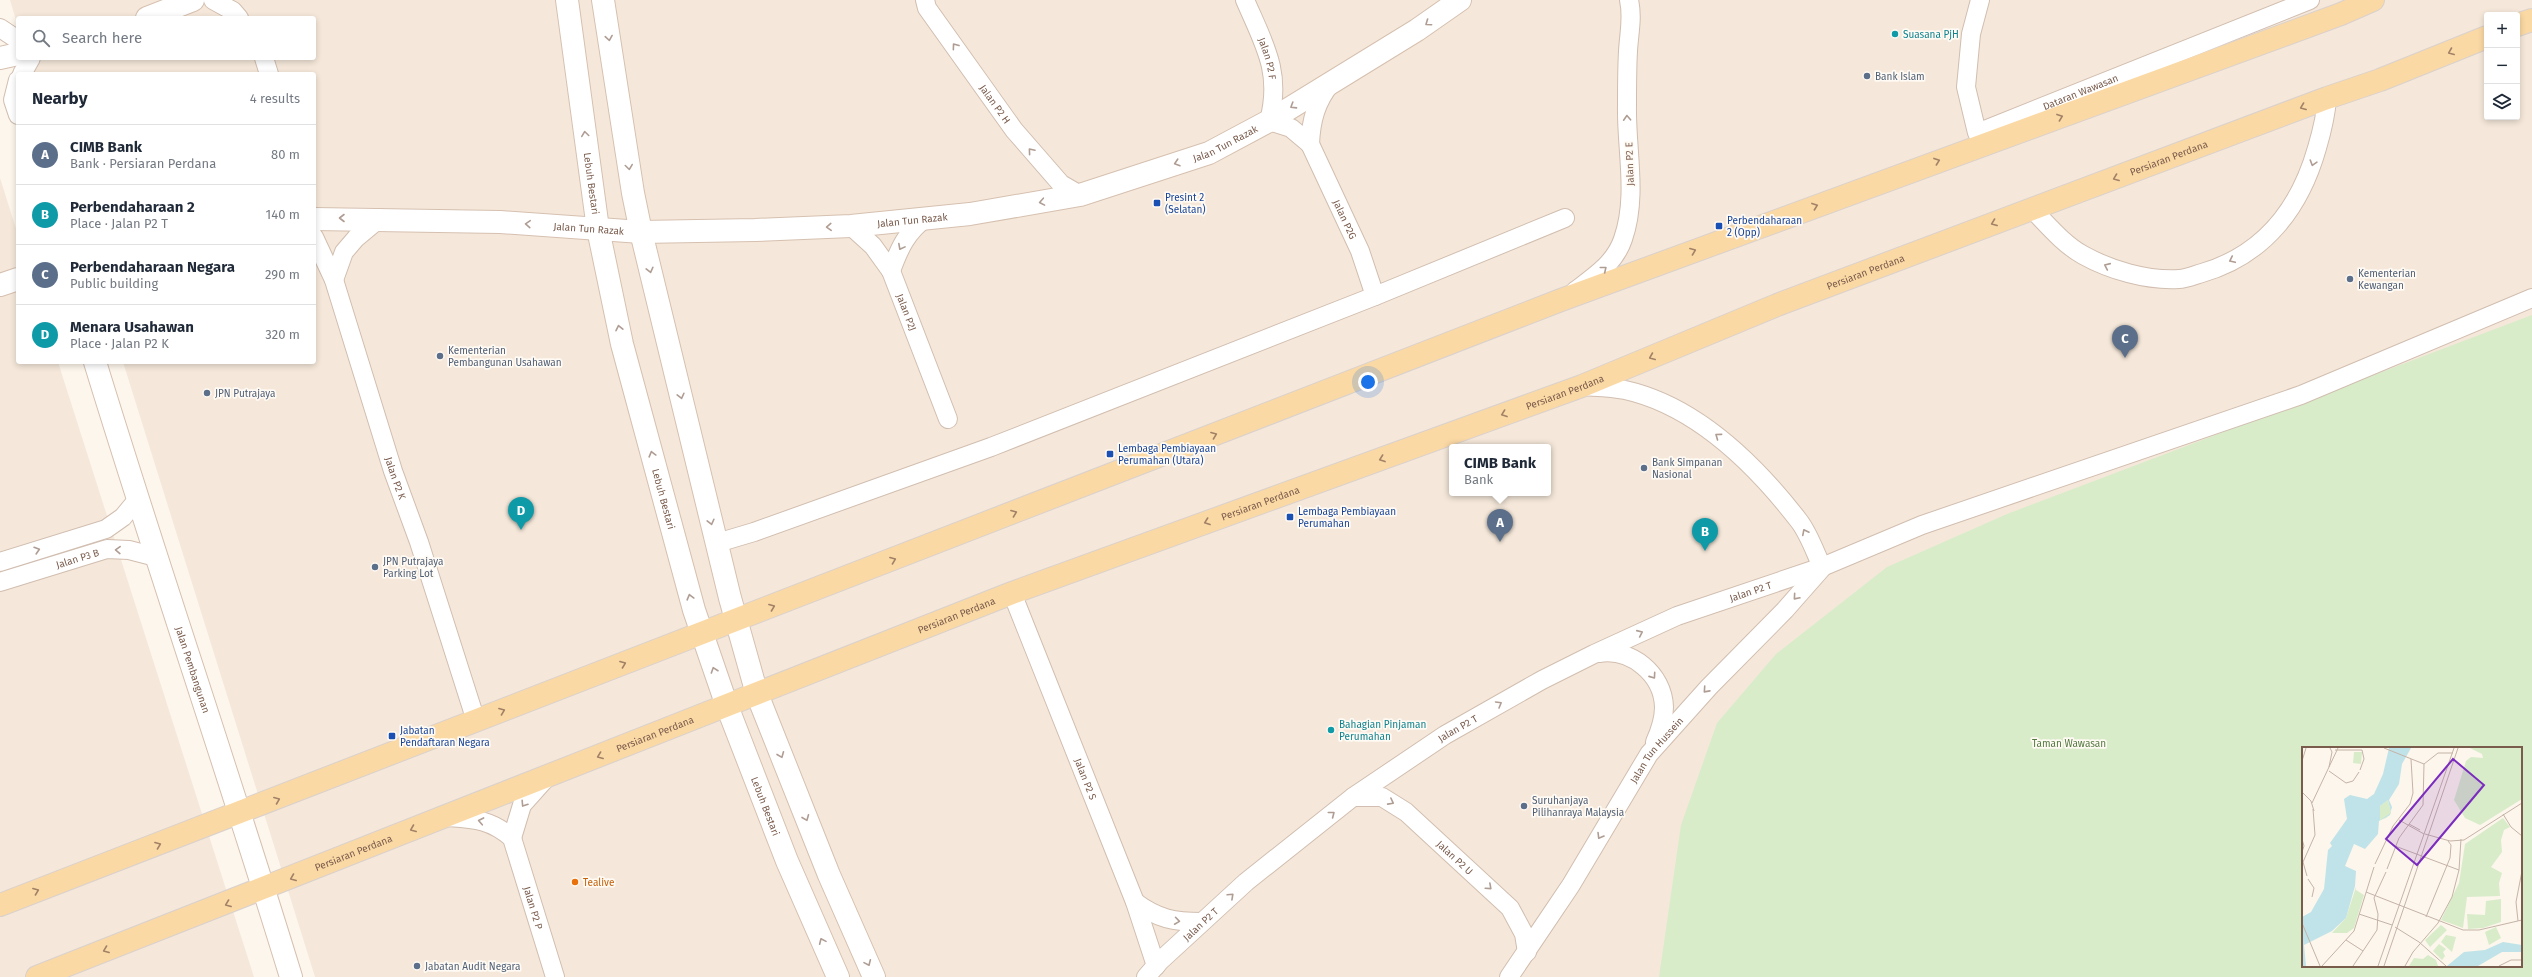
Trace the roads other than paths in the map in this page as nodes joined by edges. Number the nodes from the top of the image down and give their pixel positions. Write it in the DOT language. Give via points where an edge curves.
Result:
graph roads {
  1 [pos="194,0"];
  2 [pos="213,0"];
  3 [pos="567,0"];
  4 [pos="603,0"];
  5 [pos="925,0"];
  6 [pos="1245,0"];
  7 [pos="1460,0"];
  8 [pos="1980,0"];
  9 [pos="2310,0"];
  10 [pos="2373,0"];
  11 [pos="1634,5"];
  12 [pos="152,16"];
  13 [pos="237,16"];
  14 [pos="2532,20"];
  15 [pos="2520,25"];
  16 [pos="0,28"];
  17 [pos="2484,38"];
  18 [pos="16,39"];
  19 [pos="16,54"];
  20 [pos="0,58"];
  21 [pos="30,60"];
  22 [pos="265,60"];
  23 [pos="23,72"];
  24 [pos="268,72"];
  25 [pos="1333,81"];
  26 [pos="16,90"];
  27 [pos="2326,98"];
  28 [pos="16,108"];
  29 [pos="1269,121"];
  30 [pos="1310,144"];
  31 [pos="1080,195"];
  32 [pos="2031,208"];
  33 [pos="380,218"];
  34 [pos="926,218"];
  35 [pos="1565,218"];
  36 [pos="316,219"];
  37 [pos="851,226"];
  38 [pos="598,229"];
  39 [pos="641,232"];
  40 [pos="316,241"];
  41 [pos="892,271"];
  42 [pos="16,280"];
  43 [pos="334,280"];
  44 [pos="0,285"];
  45 [pos="1375,296"];
  46 [pos="2532,298"];
  47 [pos="1561,300"];
  48 [pos="95,364"];
  49 [pos="1582,386"];
  50 [pos="948,418"];
  51 [pos="137,500"];
  52 [pos="716,544"];
  53 [pos="156,557"];
  54 [pos="0,562"];
  55 [pos="1822,567"];
  56 [pos="0,582"];
  57 [pos="1012,593"];
  58 [pos="736,621"];
  59 [pos="702,633"];
  60 [pos="1594,654"];
  61 [pos="757,694"];
  62 [pos="727,706"];
  63 [pos="476,721"];
  64 [pos="1649,754"];
  65 [pos="547,777"];
  66 [pos="1353,797"];
  67 [pos="240,814"];
  68 [pos="446,816"];
  69 [pos="512,838"];
  70 [pos="264,890"];
  71 [pos="1135,902"];
  72 [pos="0,905"];
  73 [pos="1202,922"];
  74 [pos="1527,952"];
  75 [pos="1151,971"];
  76 [pos="37,977"];
  77 [pos="291,977"];
  78 [pos="555,977"];
  79 [pos="838,977"];
  80 [pos="874,977"];
  81 [pos="1508,977"];
  1 -- 12 [label="street"];
  2 -- 13 [label="street"];
  38 -- 3 [label="street, Lebuh Bestari, one-way"];
  4 -- 39 [label="street, one-way"];
  31 -- 5 [label="street, Jalan P2 H, one-way" via="1061,184 1014,130 927,8"];
  6 -- 29 [label="street, Jalan P2 F" via="1275,80"];
  7 -- 25 [label="street, Jalan Tun Razak, one-way" via="1417,30"];
  8 -- 9 [label="street, Dataran Wawasan" via="1971,34 1966,87 1977,133"];
  47 -- 10 [label="main road, one-way" via="2341,14"];
  47 -- 11 [label="street, Jalan P2 E, one-way" via="1612,262 1623,239 1631,182 1627,108 1628,52"];
  14 -- 15 [label="main road"];
  16 -- 18 [label="street"];
  17 -- 27 [label="main road, Persiaran Perdana, one-way" via="2380,80"];
  19 -- 20 [label="street"];
  21 -- 23 [label="street"];
  22 -- 24 [label="street"];
  25 -- 29 [label="street, Jalan Tun Razak, one-way"];
  25 -- 30 [label="street" via="1315,109"];
  26 -- 28 [label="street"];
  27 -- 32 [label="main road, Persiaran Perdana, one-way" via="2081,192"];
  27 -- 32 [label="street, one-way" via="2326,116 2312,167 2300,195 2283,219 2264,239 2241,256 2213,269 2179,279 2146,277 2117,270 2082,254 2056,234"];
  29 -- 30 [label="street" via="1291,128"];
  29 -- 31 [label="street, Jalan Tun Razak, one-way" via="1209,153"];
  30 -- 45 [label="street, Jalan P2G" via="1360,251"];
  31 -- 34 [label="street, Jalan Tun Razak, one-way" via="970,214"];
  32 -- 49 [label="main road, Persiaran Perdana, one-way" via="1777,305"];
  33 -- 36 [label="street, Jalan Tun Razak, one-way"];
  38 -- 33 [label="street, Jalan Tun Razak, one-way" via="500,222"];
  33 -- 43 [label="street" via="344,252"];
  34 -- 37 [label="street, Jalan Tun Razak"];
  34 -- 41 [label="street, one-way" via="913,227 897,254"];
  35 -- 45 [label="street"];
  37 -- 39 [label="street, Jalan Tun Razak, one-way"];
  37 -- 41 [label="street, Jalan P2J" via="873,246"];
  38 -- 39 [label="street, Jalan Tun Razak"];
  59 -- 38 [label="street, Lebuh Bestari, one-way" via="622,344"];
  39 -- 52 [label="street, one-way"];
  40 -- 43 [label="street, Jalan P2 K"];
  41 -- 50 [label="street, Jalan P2J"];
  42 -- 44 [label="street"];
  43 -- 63 [label="street, Jalan P2 K" via="391,464 419,542"];
  45 -- 52 [label="street" via="991,447"];
  46 -- 55 [label="street, Jalan P2 T" via="2301,395 1922,525"];
  58 -- 47 [label="main road, one-way"];
  48 -- 51 [label="street, Jalan Pembangunan"];
  55 -- 49 [label="street, one-way" via="1800,522 1744,458 1726,442 1673,408 1641,394"];
  49 -- 57 [label="main road, Persiaran Perdana, one-way"];
  51 -- 53 [label="street, Jalan Pembangunan"];
  54 -- 51 [label="street, Jalan P3 B, one-way" via="106,529 123,517"];
  52 -- 58 [label="street"];
  53 -- 56 [label="street, Jalan P3 B, one-way" via="129,550 107,549"];
  53 -- 67 [label="street, Jalan Pembangunan"];
  60 -- 55 [label="street, Jalan P2 T, one-way" via="1677,616"];
  55 -- 64 [label="street, Jalan Tun Hussein, one-way" via="1785,610 1709,687"];
  57 -- 61 [label="main road, Persiaran Perdana"];
  57 -- 71 [label="street, Jalan P2 S"];
  58 -- 59 [label="main road"];
  58 -- 61 [label="street"];
  62 -- 59 [label="street, Lebuh Bestari, one-way"];
  63 -- 59 [label="main road, one-way"];
  60 -- 64 [label="street, one-way" via="1610,651 1626,655 1641,663 1653,675 1661,690 1664,706 1662,723"];
  66 -- 60 [label="street, Jalan P2 T, one-way" via="1445,735"];
  61 -- 62 [label="main road, Persiaran Perdana"];
  61 -- 80 [label="street, one-way" via="829,875"];
  62 -- 65 [label="main road, Persiaran Perdana, one-way"];
  79 -- 62 [label="street, Lebuh Bestari, one-way" via="787,861"];
  67 -- 63 [label="main road, one-way"];
  64 -- 74 [label="street, Jalan Tun Hussein, one-way" via="1571,885"];
  65 -- 68 [label="main road, Persiaran Perdana"];
  65 -- 69 [label="street, one-way" via="522,805"];
  73 -- 66 [label="street, Jalan P2 T, one-way" via="1246,882"];
  66 -- 74 [label="street, Jalan P2 U, one-way" via="1382,797 1406,812 1510,908 1524,934"];
  67 -- 70 [label="street, Jalan Pembangunan"];
  72 -- 67 [label="main road, one-way"];
  69 -- 68 [label="street, one-way" via="485,820"];
  68 -- 70 [label="main road, Persiaran Perdana, one-way"];
  69 -- 78 [label="street, Jalan P2 P"];
  70 -- 76 [label="main road, Persiaran Perdana, one-way"];
  70 -- 77 [label="street, Jalan Pembangunan"];
  71 -- 73 [label="street, one-way" via="1152,914 1172,920"];
  71 -- 75 [label="street, Jalan P2 S"];
  73 -- 75 [label="street, Jalan P2 T"];
  74 -- 81 [label="street, Jalan Tun Hussein"];
}
